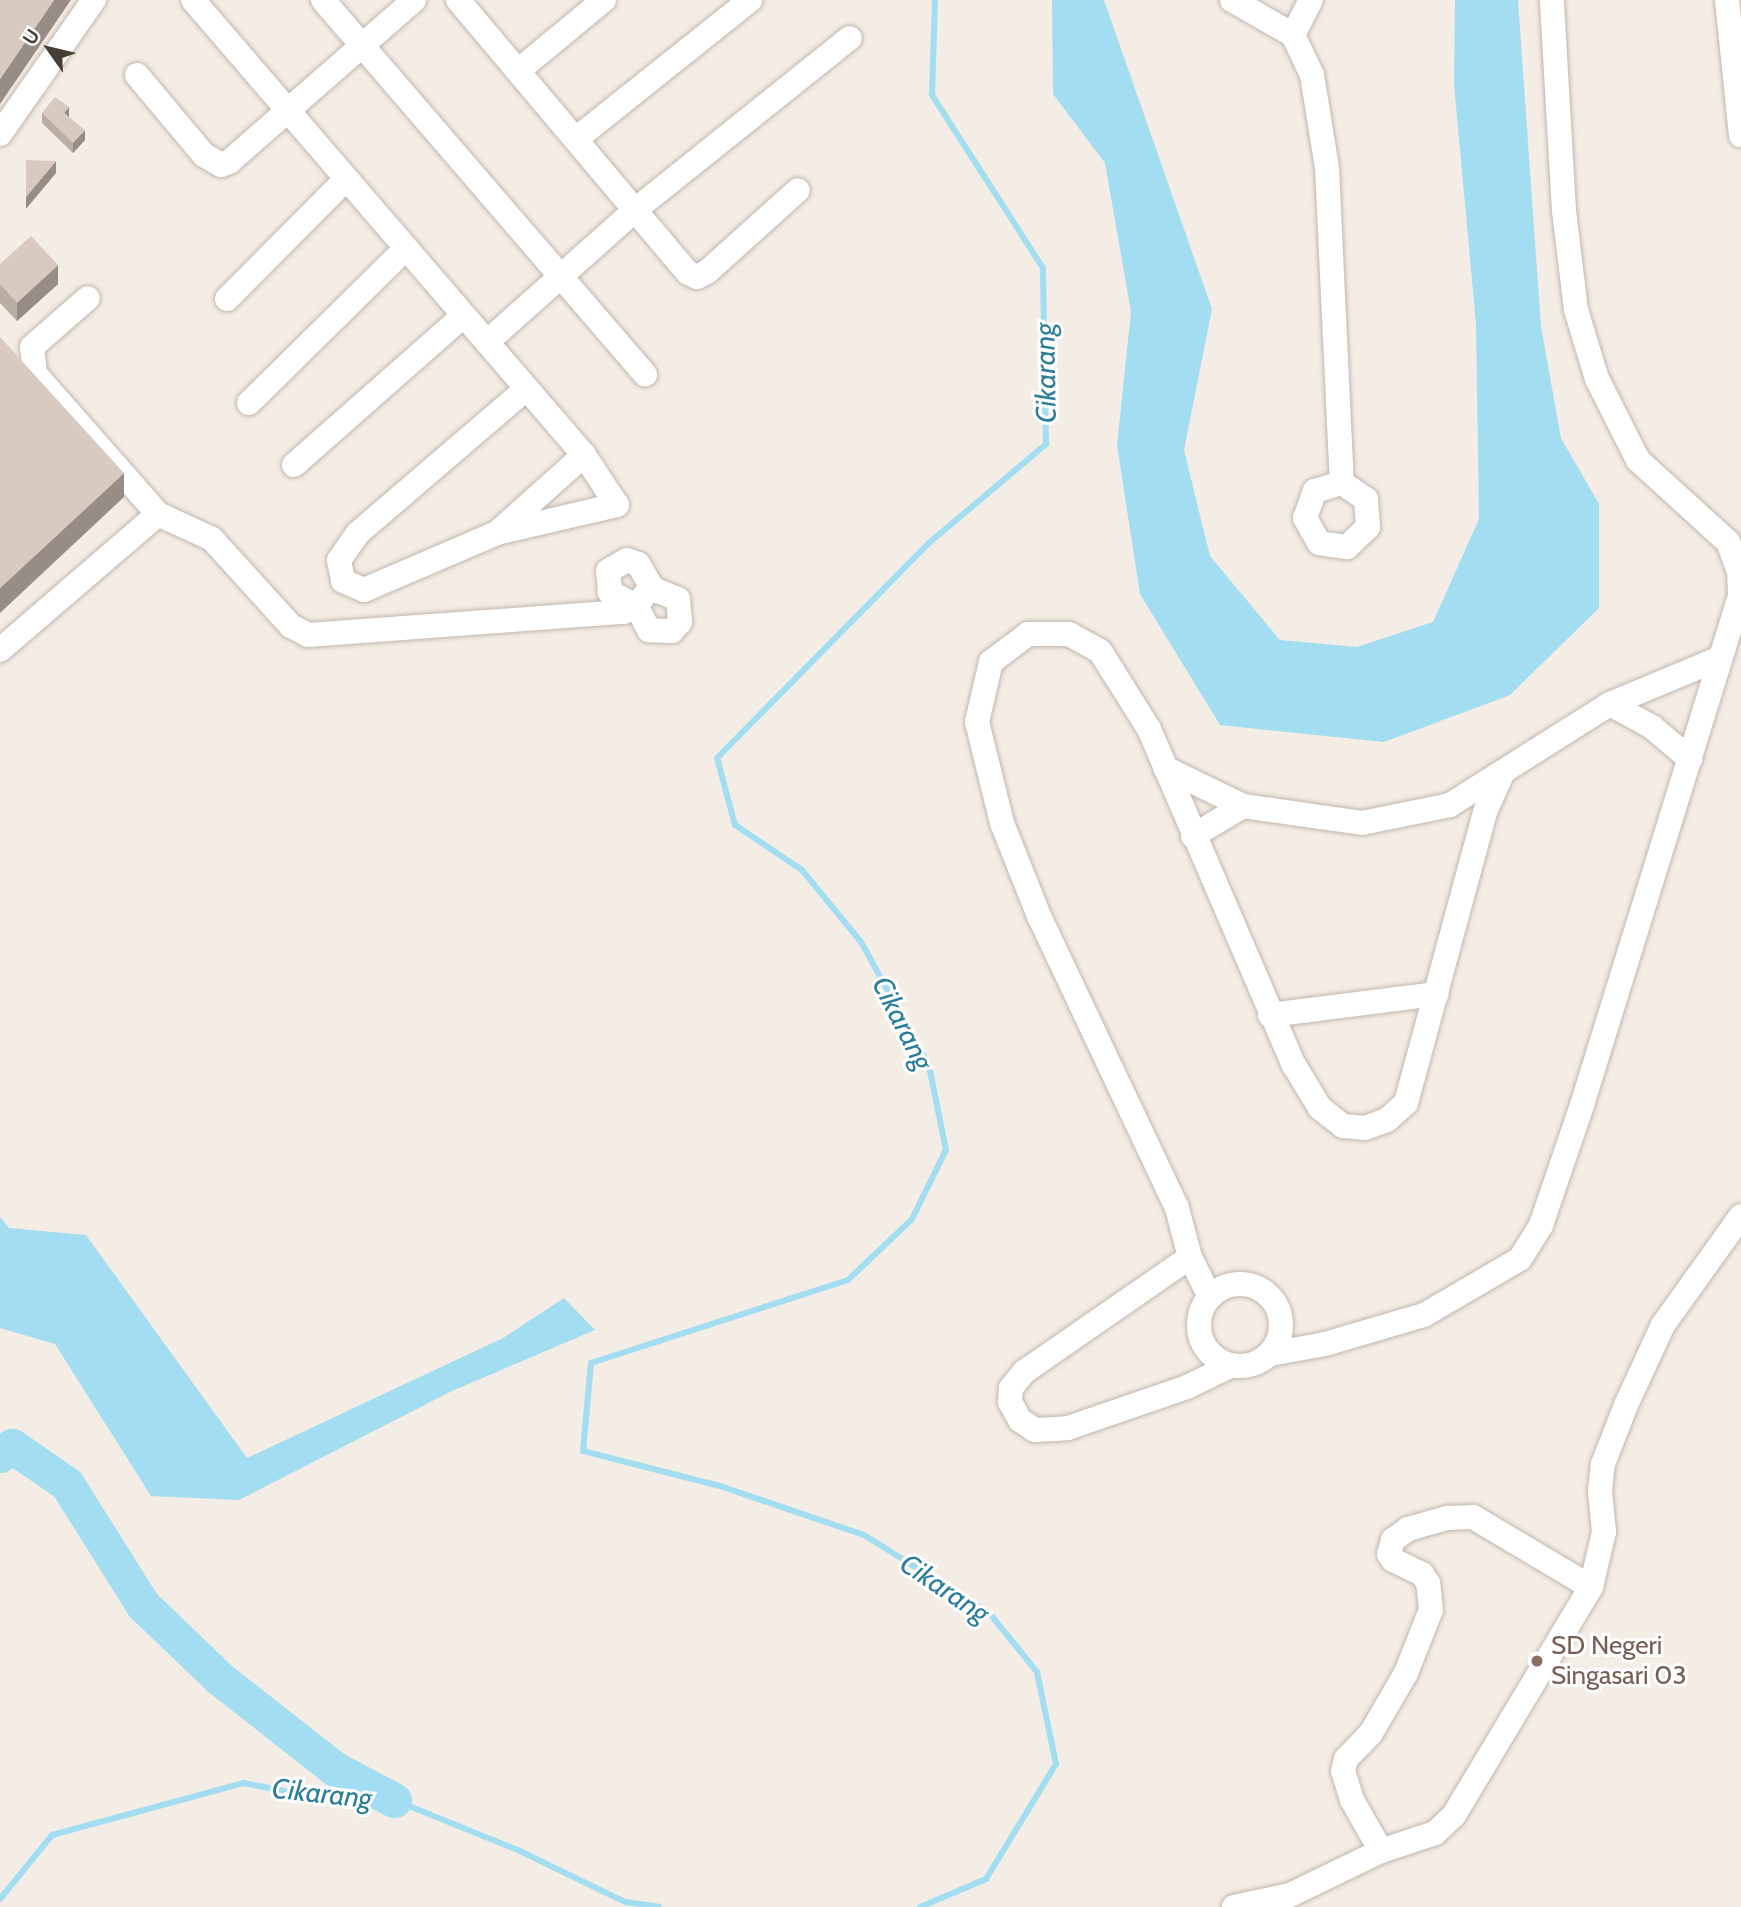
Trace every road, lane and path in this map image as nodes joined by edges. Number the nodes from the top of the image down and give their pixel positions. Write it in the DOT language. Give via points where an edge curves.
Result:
graph roads {
  1 [pos="94,0"];
  2 [pos="193,0"];
  3 [pos="323,0"];
  4 [pos="414,0"];
  5 [pos="604,0"];
  6 [pos="750,0"];
  7 [pos="1232,0"];
  8 [pos="1311,0"];
  9 [pos="1552,0"];
  10 [pos="1727,0"];
  11 [pos="466,3"];
  12 [pos="1293,35"];
  13 [pos="850,38"];
  14 [pos="361,44"];
  15 [pos="519,70"];
  16 [pos="136,75"];
  17 [pos="287,108"];
  18 [pos="0,134"];
  19 [pos="1741,135"];
  20 [pos="576,139"];
  21 [pos="345,180"];
  22 [pos="798,190"];
  23 [pos="635,211"];
  24 [pos="405,249"];
  25 [pos="560,276"];
  26 [pos="88,298"];
  27 [pos="227,299"];
  28 [pos="463,316"];
  29 [pos="487,342"];
  30 [pos="645,375"];
  31 [pos="526,389"];
  32 [pos="249,403"];
  33 [pos="584,455"];
  34 [pos="294,466"];
  35 [pos="1342,483"];
  36 [pos="158,514"];
  37 [pos="497,533"];
  38 [pos="1735,539"];
  39 [pos="1740,571"];
  40 [pos="644,596"];
  41 [pos="0,650"];
  42 [pos="1717,659"];
  43 [pos="1610,705"];
  44 [pos="1690,759"];
  45 [pos="1165,768"];
  46 [pos="1503,772"];
  47 [pos="1243,806"];
  48 [pos="1193,836"];
  49 [pos="1437,994"];
  50 [pos="1270,1015"];
  51 [pos="1741,1216"];
  52 [pos="1190,1257"];
  53 [pos="1210,1297"];
  54 [pos="1270,1354"];
  55 [pos="1230,1366"];
  56 [pos="1591,1587"];
  57 [pos="1381,1851"];
  58 [pos="1234,1907"];
  1 -- 18 [label="street"];
  2 -- 17 [label="street"];
  3 -- 14 [label="street"];
  4 -- 14 [label="street"];
  5 -- 15 [label="street"];
  6 -- 20 [label="street"];
  7 -- 12 [label="street"];
  8 -- 12 [label="street"];
  9 -- 38 [label="street" via="1564,211 1576,310 1597,379 1638,460"];
  10 -- 19 [label="street"];
  11 -- 15 [label="street"];
  12 -- 35 [label="street" via="1312,75 1327,168"];
  13 -- 23 [label="street"];
  14 -- 17 [label="street"];
  14 -- 25 [label="street"];
  15 -- 20 [label="street"];
  16 -- 17 [label="street" via="204,155 221,165"];
  17 -- 21 [label="street"];
  20 -- 23 [label="street"];
  21 -- 24 [label="street"];
  21 -- 27 [label="street"];
  22 -- 23 [label="street" via="697,277 688,273"];
  23 -- 25 [label="street"];
  24 -- 28 [label="street"];
  24 -- 32 [label="street"];
  25 -- 29 [label="street"];
  25 -- 30 [label="street"];
  26 -- 36 [label="street" via="32,347 35,374"];
  28 -- 29 [label="street"];
  28 -- 34 [label="street"];
  29 -- 31 [label="street"];
  31 -- 33 [label="street"];
  31 -- 37 [label="street" via="358,533 345,547 338,571 351,588 364,590"];
  33 -- 37 [label="street"];
  33 -- 37 [label="street" via="617,505"];
  36 -- 40 [label="street" via="212,539 291,626 308,635 623,612"];
  36 -- 41 [label="street"];
  38 -- 39 [label="street"];
  39 -- 42 [label="street" via="1740,596"];
  42 -- 43 [label="street"];
  42 -- 44 [label="street"];
  43 -- 44 [label="street" via="1652,727"];
  43 -- 46 [label="street" via="1557,734"];
  44 -- 54 [label="street" via="1541,1225 1520,1259 1424,1315 1325,1344"];
  45 -- 47 [label="street"];
  45 -- 48 [label="street"];
  45 -- 52 [label="street" via="1149,729 1100,651 1069,634 1028,634 991,662 977,722 1002,822 1039,916 1177,1208"];
  46 -- 47 [label="street" via="1450,805 1362,823"];
  46 -- 49 [label="street" via="1485,812"];
  47 -- 48 [label="street"];
  48 -- 50 [label="street"];
  49 -- 50 [label="street"];
  49 -- 50 [label="street" via="1406,1103 1387,1120 1365,1128 1343,1126 1320,1108"];
  51 -- 56 [label="street" via="1663,1325 1626,1405 1603,1465 1604,1532"];
  52 -- 53 [label="street"];
  52 -- 55 [label="street" via="1024,1372 1011,1388 1010,1402 1020,1420 1035,1430 1068,1428 1187,1387"];
  53 -- 54 [label="street" via="1229,1285 1250,1285 1269,1295 1280,1314 1280,1336"];
  53 -- 55 [label="street" via="1200,1315 1200,1337 1211,1356"];
  54 -- 55 [label="street" via="1251,1365"];
  56 -- 57 [label="street" via="1454,1815 1435,1833"];
  56 -- 57 [label="street" via="1473,1517 1447,1518 1408,1529 1393,1540 1389,1554 1394,1560 1422,1574 1429,1583 1431,1610 1406,1673 1343,1770 1352,1800"];
  57 -- 58 [label="street" via="1290,1895"];
}
